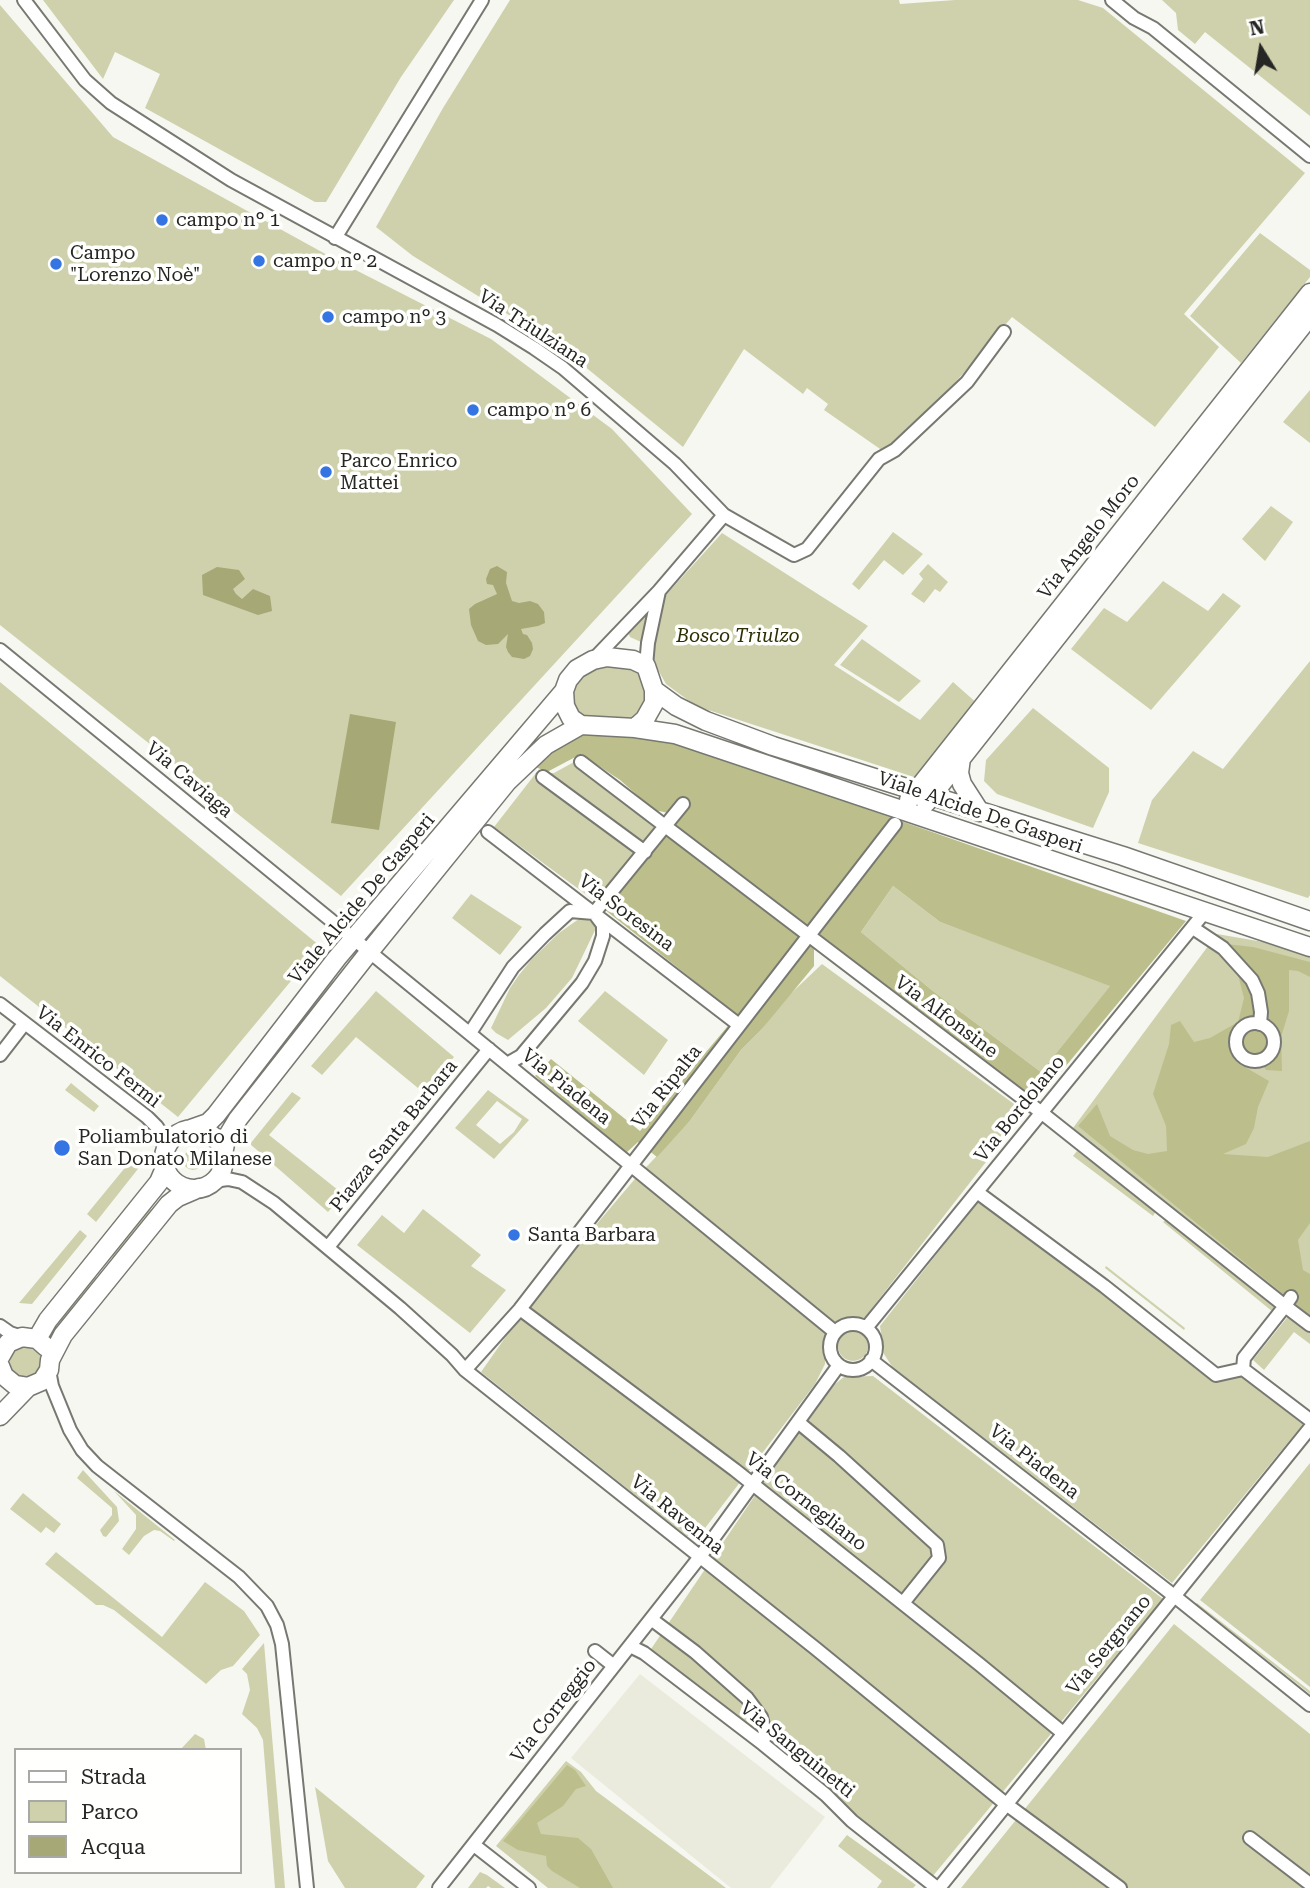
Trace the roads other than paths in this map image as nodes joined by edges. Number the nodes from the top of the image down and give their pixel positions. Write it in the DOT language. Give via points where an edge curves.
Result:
graph roads {
  1 [pos="24,0"];
  2 [pos="482,0"];
  3 [pos="1112,0"];
  4 [pos="1310,156"];
  5 [pos="335,238"];
  6 [pos="1310,293"];
  7 [pos="1310,316"];
  8 [pos="1004,332"];
  9 [pos="724,515"];
  10 [pos="659,591"];
  11 [pos="0,650"];
  12 [pos="593,660"];
  13 [pos="646,666"];
  14 [pos="654,690"];
  15 [pos="564,691"];
  16 [pos="581,725"];
  17 [pos="635,728"];
  18 [pos="961,758"];
  19 [pos="581,762"];
  20 [pos="543,777"];
  21 [pos="923,793"];
  22 [pos="683,804"];
  23 [pos="980,812"];
  24 [pos="906,815"];
  25 [pos="665,827"];
  26 [pos="488,832"];
  27 [pos="645,852"];
  28 [pos="1213,888"];
  29 [pos="594,913"];
  30 [pos="1204,913"];
  31 [pos="1309,918"];
  32 [pos="1193,928"];
  33 [pos="808,936"];
  34 [pos="353,939"];
  35 [pos="1304,945"];
  36 [pos="370,951"];
  37 [pos="0,1004"];
  38 [pos="24,1024"];
  39 [pos="1260,1024"];
  40 [pos="740,1025"];
  41 [pos="470,1033"];
  42 [pos="489,1049"];
  43 [pos="0,1055"];
  44 [pos="507,1064"];
  45 [pos="1042,1113"];
  46 [pos="191,1129"];
  47 [pos="168,1144"];
  48 [pos="223,1154"];
  49 [pos="631,1165"];
  50 [pos="165,1168"];
  51 [pos="206,1185"];
  52 [pos="977,1192"];
  53 [pos="328,1247"];
  54 [pos="99,1257"];
  55 [pos="116,1271"];
  56 [pos="1288,1301"];
  57 [pos="520,1308"];
  58 [pos="0,1325"];
  59 [pos="1310,1325"];
  60 [pos="866,1328"];
  61 [pos="835,1332"];
  62 [pos="30,1338"];
  63 [pos="0,1357"];
  64 [pos="872,1360"];
  65 [pos="839,1366"];
  66 [pos="1243,1369"];
  67 [pos="465,1370"];
  68 [pos="1,1374"];
  69 [pos="44,1377"];
  70 [pos="0,1416"];
  71 [pos="1310,1420"];
  72 [pos="798,1422"];
  73 [pos="1310,1428"];
  74 [pos="753,1484"];
  75 [pos="699,1558"];
  76 [pos="1173,1595"];
  77 [pos="903,1603"];
  78 [pos="652,1619"];
  79 [pos="630,1646"];
  80 [pos="595,1651"];
  81 [pos="614,1666"];
  82 [pos="1310,1705"];
  83 [pos="1062,1733"];
  84 [pos="763,1744"];
  85 [pos="1006,1804"];
  86 [pos="1250,1838"];
  87 [pos="474,1844"];
  88 [pos="1310,1884"];
  89 [pos="307,1888"];
  90 [pos="439,1888"];
  91 [pos="529,1888"];
  92 [pos="938,1888"];
  93 [pos="1120,1888"];
  1 -- 5 [label="street, Via Triulziana" via="85,80 111,103 231,180"];
  2 -- 5 [label="street"];
  3 -- 4 [label="street"];
  5 -- 9 [label="street, Via Triulziana" via="497,325 563,368 675,464"];
  6 -- 21 [label="street, Via Angelo Moro"];
  7 -- 18 [label="street, Via Angelo Moro"];
  8 -- 9 [label="street, Via Triulziana" via="967,382 895,450 878,459 804,552 794,555"];
  9 -- 10 [label="street"];
  10 -- 12 [label="street"];
  10 -- 13 [label="street"];
  11 -- 34 [label="street, Via Caviaga"];
  12 -- 13 [label="street" via="619,658"];
  12 -- 15 [label="street" via="577,669"];
  13 -- 14 [label="street"];
  14 -- 17 [label="street" via="654,704"];
  14 -- 21 [label="street, Viale Alcide De Gasperi" via="706,721"];
  15 -- 16 [label="street" via="565,706"];
  15 -- 34 [label="street, Viale Alcide De Gasperi"];
  16 -- 17 [label="street"];
  16 -- 36 [label="street, Viale Alcide De Gasperi" via="546,745 507,782"];
  17 -- 24 [label="street, Viale Alcide De Gasperi" via="675,734"];
  18 -- 21 [label="street, Via Angelo Moro"];
  18 -- 23 [label="street" via="962,784"];
  19 -- 25 [label="street, Via Alfonsine"];
  20 -- 27 [label="street"];
  21 -- 23 [label="street, Viale Alcide De Gasperi"];
  21 -- 24 [label="street, Via Angelo Moro"];
  22 -- 25 [label="street"];
  23 -- 28 [label="street, Viale Alcide De Gasperi"];
  24 -- 30 [label="street, Viale Alcide De Gasperi"];
  24 -- 33 [label="street, Via Ripalta"];
  25 -- 27 [label="street"];
  25 -- 33 [label="street, Via Alfonsine"];
  26 -- 29 [label="street, Via Soresina"];
  27 -- 29 [label="street"];
  28 -- 30 [label="street"];
  28 -- 31 [label="street, Viale Alcide De Gasperi"];
  29 -- 40 [label="street, Via Soresina"];
  29 -- 41 [label="street" via="570,911 545,934 513,967"];
  29 -- 44 [label="street" via="603,925 595,961 530,1046"];
  30 -- 32 [label="street, Via Bordolano"];
  30 -- 35 [label="street, Viale Alcide De Gasperi"];
  31 -- 35 [label="street"];
  32 -- 39 [label="street" via="1223,948 1252,980 1258,993"];
  32 -- 45 [label="street, Via Bordolano"];
  33 -- 40 [label="street, Via Ripalta"];
  33 -- 45 [label="street, Via Alfonsine"];
  34 -- 36 [label="street"];
  34 -- 46 [label="street, Viale Alcide De Gasperi" via="216,1115"];
  36 -- 41 [label="street, Via Piadena"];
  36 -- 48 [label="street, Viale Alcide De Gasperi" via="238,1119"];
  37 -- 38 [label="street, Via Enrico Fermi"];
  38 -- 43 [label="street"];
  38 -- 47 [label="street, Via Enrico Fermi" via="147,1117"];
  40 -- 49 [label="street, Via Ripalta"];
  41 -- 42 [label="street, Via Piadena"];
  42 -- 44 [label="street, Via Piadena"];
  42 -- 53 [label="street, Piazza Santa Barbara"];
  44 -- 49 [label="street, Via Piadena"];
  45 -- 52 [label="street, Via Bordolano"];
  45 -- 56 [label="street, Via Alfonsine"];
  46 -- 47 [label="street" via="178,1133"];
  46 -- 48 [label="street" via="213,1136"];
  47 -- 50 [label="street"];
  48 -- 51 [label="street" via="222,1167"];
  49 -- 57 [label="street, Via Ripalta"];
  49 -- 61 [label="street, Via Piadena"];
  50 -- 51 [label="street" via="187,1188"];
  50 -- 54 [label="street" via="159,1182"];
  51 -- 53 [label="street, Via Ravenna" via="234,1180 252,1187"];
  51 -- 55 [label="street" via="172,1201"];
  52 -- 60 [label="street, Via Bordolano"];
  52 -- 66 [label="street" via="1216,1375"];
  53 -- 67 [label="street, Via Ravenna"];
  54 -- 55 [label="street"];
  54 -- 62 [label="street"];
  55 -- 69 [label="street" via="63,1335"];
  56 -- 59 [label="street, Via Alfonsine"];
  56 -- 66 [label="street" via="1244,1358"];
  57 -- 67 [label="street, Via Ripalta"];
  57 -- 74 [label="street, Via Cornegliano"];
  58 -- 62 [label="street"];
  60 -- 61 [label="street" via="845,1325"];
  60 -- 64 [label="street" via="875,1343"];
  61 -- 65 [label="street" via="830,1350"];
  62 -- 63 [label="street" via="8,1343"];
  62 -- 69 [label="street" via="46,1348"];
  64 -- 65 [label="street" via="857,1369"];
  64 -- 76 [label="street, Via Piadena"];
  65 -- 72 [label="street"];
  66 -- 71 [label="street"];
  67 -- 75 [label="street, Via Ravenna"];
  68 -- 69 [label="street" via="15,1385"];
  69 -- 70 [label="street"];
  69 -- 89 [label="street" via="70,1430 97,1466 239,1577 267,1606 282,1644"];
  72 -- 74 [label="street"];
  72 -- 77 [label="street" via="937,1545 939,1558"];
  73 -- 76 [label="street, Via Sergnano"];
  74 -- 75 [label="street"];
  74 -- 77 [label="street, Via Cornegliano"];
  75 -- 78 [label="street, Via Correggio"];
  75 -- 85 [label="street, Via Ravenna"];
  76 -- 82 [label="street, Via Piadena"];
  76 -- 83 [label="street, Via Sergnano"];
  77 -- 83 [label="street, Via Cornegliano"];
  78 -- 79 [label="street, Via Correggio"];
  78 -- 84 [label="street" via="747,1698 761,1717"];
  79 -- 81 [label="street, Via Correggio"];
  79 -- 84 [label="street, Via Sanguinetti"];
  80 -- 81 [label="street"];
  81 -- 87 [label="street, Via Correggio"];
  83 -- 85 [label="street, Via Sergnano"];
  84 -- 92 [label="street, Via Sanguinetti"];
  85 -- 92 [label="street, Via Sergnano"];
  85 -- 93 [label="street, Via Ravenna"];
  86 -- 88 [label="street"];
  87 -- 90 [label="street, Via Correggio"];
  87 -- 91 [label="street"];
}
